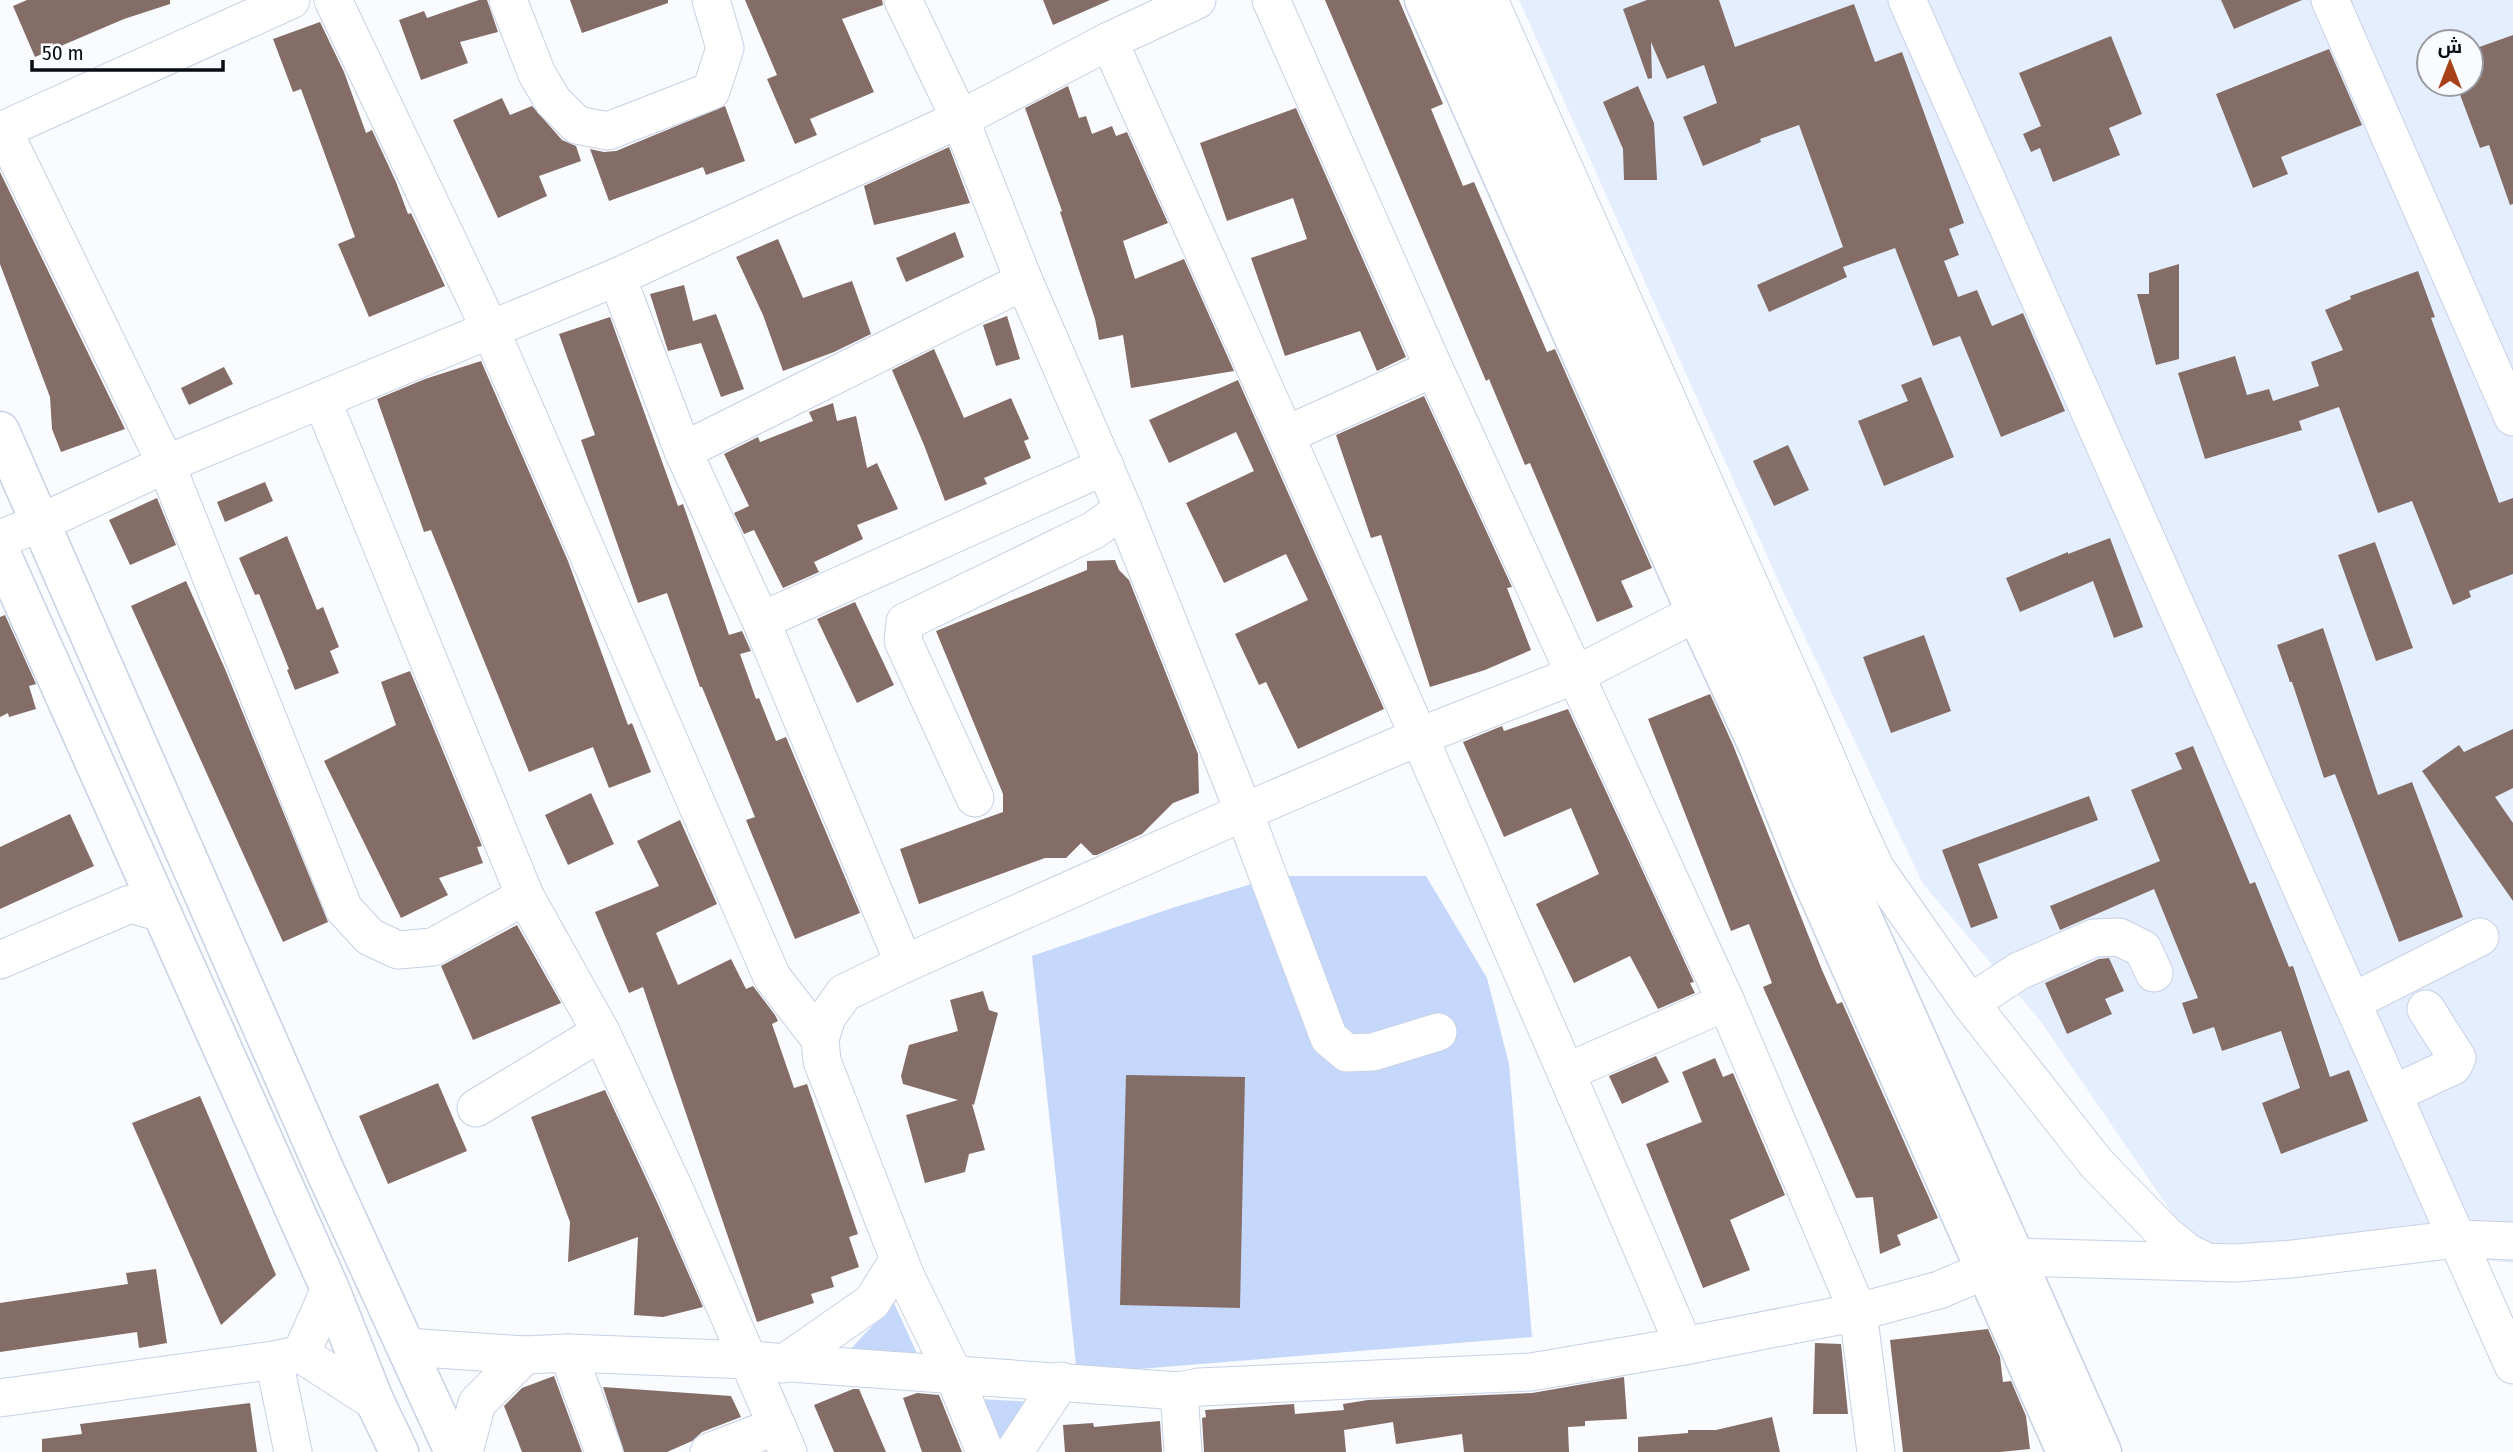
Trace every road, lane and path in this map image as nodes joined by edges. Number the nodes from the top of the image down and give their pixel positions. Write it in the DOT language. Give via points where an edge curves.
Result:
graph roads {
  1 [pos="291,0"];
  2 [pos="333,0"];
  3 [pos="508,0"];
  4 [pos="711,0"];
  5 [pos="903,0"];
  6 [pos="1197,0"];
  7 [pos="1271,0"];
  8 [pos="1424,0"];
  9 [pos="1460,0"];
  10 [pos="1489,0"];
  11 [pos="1907,0"];
  12 [pos="2330,0"];
  13 [pos="1109,41"];
  14 [pos="960,119"];
  15 [pos="617,278"];
  16 [pos="1024,281"];
  17 [pos="490,329"];
  18 [pos="1434,368"];
  19 [pos="322,400"];
  20 [pos="2513,417"];
  21 [pos="0,431"];
  22 [pos="1286,435"];
  23 [pos="683,451"];
  24 [pos="166,464"];
  25 [pos="1105,466"];
  26 [pos="1123,509"];
  27 [pos="40,523"];
  28 [pos="0,539"];
  29 [pos="0,551"];
  30 [pos="1696,613"];
  31 [pos="761,621"];
  32 [pos="1575,675"];
  33 [pos="1418,737"];
  34 [pos="975,799"];
  35 [pos="1244,812"];
  36 [pos="525,895"];
  37 [pos="146,909"];
  38 [pos="2480,937"];
  39 [pos="0,960"];
  40 [pos="904,964"];
  41 [pos="2154,973"];
  42 [pos="1726,1002"];
  43 [pos="2352,1002"];
  44 [pos="1970,1003"];
  45 [pos="2426,1009"];
  46 [pos="601,1032"];
  47 [pos="1438,1032"];
  48 [pos="820,1040"];
  49 [pos="1567,1072"];
  50 [pos="2393,1094"];
  51 [pos="476,1108"];
  52 [pos="2457,1239"];
  53 [pos="2513,1241"];
  54 [pos="899,1259"];
  55 [pos="2207,1262"];
  56 [pos="2001,1265"];
  57 [pos="330,1289"];
  58 [pos="1858,1312"];
  59 [pos="1684,1346"];
  60 [pos="406,1347"];
  61 [pos="568,1353"];
  62 [pos="525,1355"];
  63 [pos="287,1357"];
  64 [pos="766,1362"];
  65 [pos="2513,1364"];
  66 [pos="953,1373"];
  67 [pos="1061,1381"];
  68 [pos="1179,1391"];
  69 [pos="0,1398"];
  70 [pos="376,1402"];
  71 [pos="783,1439"];
  72 [pos="293,1452"];
  73 [pos="399,1452"];
  74 [pos="454,1452"];
  75 [pos="464,1452"];
  76 [pos="604,1452"];
  77 [pos="709,1452"];
  78 [pos="985,1452"];
  79 [pos="1014,1452"];
  80 [pos="1183,1452"];
  81 [pos="1876,1452"];
  82 [pos="2066,1452"];
  83 [pos="2102,1452"];
  1 -- 24 [label="street" via="3,130"];
  2 -- 17 [label="street"];
  3 -- 4 [label="street" via="537,74 553,101 577,125 608,131 711,91 725,48"];
  5 -- 14 [label="street"];
  6 -- 13 [label="street"];
  7 -- 18 [label="street"];
  8 -- 30 [label="main road"];
  9 -- 56 [label="main road" via="1734,630"];
  10 -- 44 [label="street" via="1859,834 1876,869"];
  11 -- 43 [label="street"];
  12 -- 20 [label="street"];
  13 -- 14 [label="street"];
  13 -- 22 [label="street"];
  14 -- 15 [label="street"];
  14 -- 16 [label="street"];
  15 -- 17 [label="street"];
  15 -- 23 [label="street"];
  16 -- 23 [label="street"];
  16 -- 25 [label="street"];
  17 -- 19 [label="street"];
  17 -- 48 [label="street" via="772,977"];
  18 -- 22 [label="street"];
  18 -- 32 [label="street"];
  19 -- 24 [label="street"];
  19 -- 36 [label="street"];
  21 -- 27 [label="main road"];
  22 -- 33 [label="street"];
  23 -- 31 [label="street"];
  24 -- 27 [label="street"];
  24 -- 36 [label="street" via="344,909 370,937 398,950 433,947"];
  25 -- 26 [label="street"];
  25 -- 31 [label="street"];
  26 -- 34 [label="street" via="1094,530 905,622 903,640"];
  26 -- 35 [label="street"];
  27 -- 28 [label="street"];
  27 -- 60 [label="main road"];
  29 -- 37 [label="main road" via="142,866"];
  30 -- 32 [label="street"];
  30 -- 56 [label="main road" via="1759,748 1809,873"];
  31 -- 40 [label="street"];
  32 -- 33 [label="street"];
  32 -- 42 [label="street"];
  33 -- 35 [label="street"];
  33 -- 49 [label="street"];
  35 -- 40 [label="street"];
  35 -- 47 [label="street" via="1329,1038 1347,1054 1374,1052"];
  36 -- 46 [label="street"];
  37 -- 39 [label="street"];
  37 -- 57 [label="main road"];
  38 -- 43 [label="street"];
  40 -- 48 [label="street" via="844,993 827,1017"];
  41 -- 44 [label="street" via="2143,949 2119,937 2094,938 2019,971"];
  42 -- 49 [label="street"];
  42 -- 58 [label="street"];
  43 -- 50 [label="street"];
  44 -- 55 [label="street" via="2113,1182 2166,1235"];
  45 -- 50 [label="street" via="2457,1058 2453,1066"];
  46 -- 51 [label="street"];
  46 -- 64 [label="street"];
  48 -- 54 [label="street" via="822,1061"];
  49 -- 59 [label="street"];
  50 -- 52 [label="street"];
  52 -- 53 [label="street"];
  52 -- 55 [label="street" via="2292,1259"];
  52 -- 65 [label="street"];
  54 -- 64 [label="street" via="872,1302"];
  54 -- 66 [label="street"];
  55 -- 56 [label="street"];
  56 -- 58 [label="street" via="1939,1290"];
  56 -- 82 [label="main road"];
  56 -- 83 [label="main road"];
  57 -- 63 [label="street"];
  57 -- 70 [label="main road"];
  58 -- 59 [label="street"];
  58 -- 81 [label="street"];
  59 -- 68 [label="street" via="1531,1372"];
  60 -- 62 [label="street"];
  60 -- 74 [label="main road"];
  61 -- 62 [label="street"];
  61 -- 64 [label="street"];
  61 -- 76 [label="street"];
  62 -- 75 [label="street" via="477,1403"];
  63 -- 69 [label="street"];
  63 -- 70 [label="street"];
  63 -- 72 [label="street"];
  64 -- 66 [label="street"];
  64 -- 71 [label="street"];
  66 -- 67 [label="street"];
  66 -- 78 [label="street"];
  67 -- 68 [label="street"];
  67 -- 79 [label="street"];
  68 -- 80 [label="street"];
  70 -- 73 [label="main road"];
  71 -- 77 [label="street"];
}
